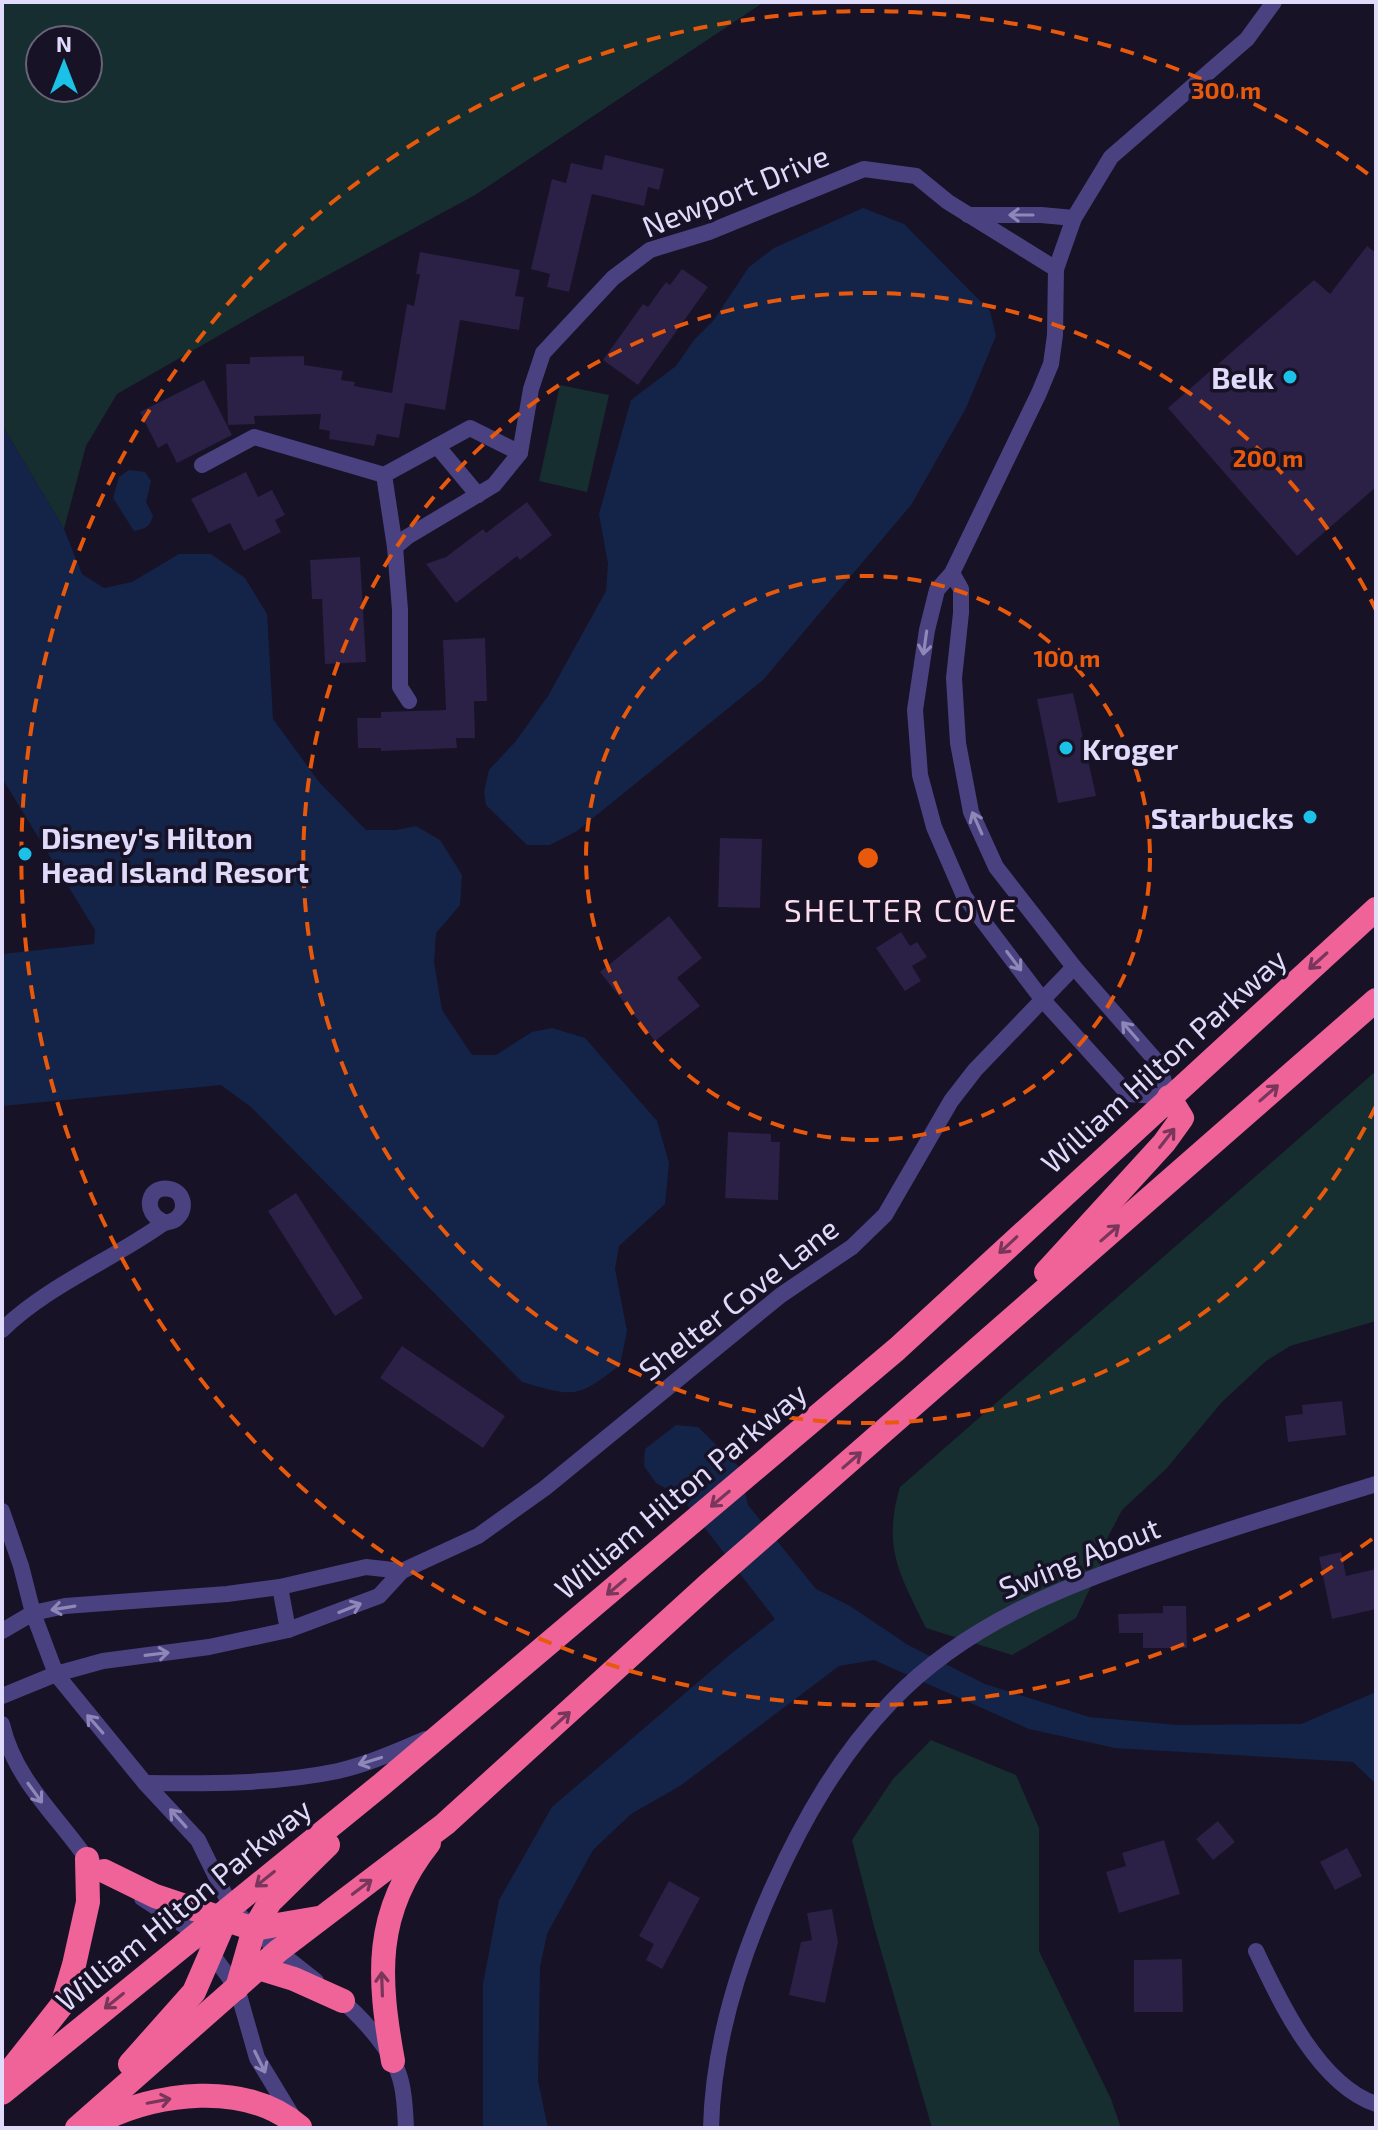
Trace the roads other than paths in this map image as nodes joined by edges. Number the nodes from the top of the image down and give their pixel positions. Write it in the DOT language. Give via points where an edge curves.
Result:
graph roads {
  1 [pos="1274,2"];
  2 [pos="968,215"];
  3 [pos="1074,218"];
  4 [pos="1056,269"];
  5 [pos="437,446"];
  6 [pos="520,453"];
  7 [pos="202,465"];
  8 [pos="384,475"];
  9 [pos="478,495"];
  10 [pos="395,547"];
  11 [pos="952,573"];
  12 [pos="409,701"];
  13 [pos="1376,909"];
  14 [pos="1074,967"];
  15 [pos="1042,999"];
  16 [pos="1376,1000"];
  17 [pos="1169,1097"];
  18 [pos="164,1222"];
  19 [pos="2,1330"];
  20 [pos="964,1362"];
  21 [pos="1376,1484"];
  22 [pos="2,1511"];
  23 [pos="402,1571"];
  24 [pos="280,1587"];
  25 [pos="33,1613"];
  26 [pos="288,1630"];
  27 [pos="2,1631"];
  28 [pos="56,1674"];
  29 [pos="2,1696"];
  30 [pos="2,1724"];
  31 [pos="442,1733"];
  32 [pos="145,1783"];
  33 [pos="445,1824"];
  34 [pos="96,1865"];
  35 [pos="225,1915"];
  36 [pos="322,1917"];
  37 [pos="254,1929"];
  38 [pos="197,1934"];
  39 [pos="1256,1951"];
  40 [pos="211,1954"];
  41 [pos="261,1961"];
  42 [pos="157,1967"];
  43 [pos="237,1988"];
  44 [pos="343,2001"];
  45 [pos="393,2061"];
  46 [pos="2,2086"];
  47 [pos="2,2093"];
  48 [pos="1376,2104"];
  49 [pos="76,2128"];
  50 [pos="87,2128"];
  51 [pos="301,2128"];
  52 [pos="406,2128"];
  53 [pos="711,2128"];
  1 -- 3 [label="street" via="1247,39 1111,157"];
  3 -- 2 [label="street, one-way"];
  2 -- 4 [label="street, Newport Drive"];
  2 -- 6 [label="street, Newport Drive" via="916,176 864,169 709,232 650,250 613,278 543,353"];
  3 -- 4 [label="street"];
  4 -- 11 [label="street" via="1051,364"];
  5 -- 6 [label="street" via="470,428"];
  5 -- 8 [label="street"];
  5 -- 9 [label="street"];
  6 -- 9 [label="street, Newport Drive" via="494,485"];
  7 -- 8 [label="street" via="254,437"];
  8 -- 10 [label="street"];
  9 -- 10 [label="street, Newport Drive"];
  10 -- 12 [label="street" via="400,687"];
  14 -- 11 [label="street, one-way" via="996,867 971,812 958,743 954,678 961,589"];
  11 -- 15 [label="street, one-way" via="937,590 927,630 915,710 920,775 934,827 964,896"];
  13 -- 17 [label="highway, William Hilton Parkway, one-way"];
  14 -- 15 [label="street, Shelter Cove Lane"];
  17 -- 14 [label="street, one-way" via="1158,1063"];
  15 -- 17 [label="street" via="1128,1094"];
  15 -- 23 [label="street, Shelter Cove Lane" via="951,1101 885,1215 852,1247 781,1295 545,1488 478,1536"];
  20 -- 16 [label="highway, one-way"];
  20 -- 17 [label="highway, one-way" via="1164,1143 1182,1118"];
  17 -- 31 [label="highway, William Hilton Parkway, one-way" via="897,1349"];
  18 -- 19 [label="street" via="33,1304"];
  33 -- 20 [label="highway, one-way"];
  21 -- 53 [label="street, Swing About" via="1080,1581 979,1631 891,1701 820,1792 762,1909 724,2026"];
  22 -- 25 [label="street"];
  23 -- 24 [label="street, Shelter Cove Lane" via="366,1567"];
  26 -- 23 [label="street, Shelter Cove Lane, one-way" via="379,1596"];
  24 -- 25 [label="street, Shelter Cove Lane, one-way"];
  24 -- 26 [label="street"];
  25 -- 27 [label="street, Shelter Cove Lane"];
  25 -- 28 [label="street"];
  28 -- 26 [label="street, Shelter Cove Lane, one-way" via="103,1661"];
  28 -- 29 [label="street, Shelter Cove Lane"];
  32 -- 28 [label="street, one-way"];
  30 -- 34 [label="street, one-way" via="24,1778"];
  31 -- 32 [label="street, one-way" via="338,1771 283,1779"];
  31 -- 35 [label="highway, William Hilton Parkway, one-way"];
  31 -- 37 [label="highway" via="270,1902"];
  35 -- 32 [label="street, one-way" via="198,1840"];
  36 -- 33 [label="highway, one-way"];
  45 -- 33 [label="highway, one-way" via="381,1988 386,1927 408,1875"];
  34 -- 35 [label="highway" via="155,1896"];
  34 -- 38 [label="street"];
  34 -- 46 [label="highway" via="62,2005"];
  35 -- 37 [label="highway"];
  35 -- 38 [label="highway, William Hilton Parkway"];
  35 -- 40 [label="highway"];
  36 -- 37 [label="highway"];
  36 -- 41 [label="highway"];
  37 -- 41 [label="highway"];
  38 -- 40 [label="street"];
  38 -- 42 [label="highway, William Hilton Parkway"];
  39 -- 48 [label="street" via="1309,2046 1357,2096"];
  40 -- 41 [label="highway"];
  40 -- 42 [label="highway"];
  40 -- 43 [label="street"];
  40 -- 49 [label="highway" via="194,1992"];
  41 -- 43 [label="highway"];
  41 -- 44 [label="highway"];
  42 -- 47 [label="highway, William Hilton Parkway, one-way"];
  43 -- 49 [label="highway"];
  43 -- 51 [label="street, one-way" via="257,2058"];
  44 -- 45 [label="street"];
  45 -- 52 [label="street" via="403,2089"];
  50 -- 51 [label="highway, one-way" via="121,2110 189,2096 258,2104"];
}
